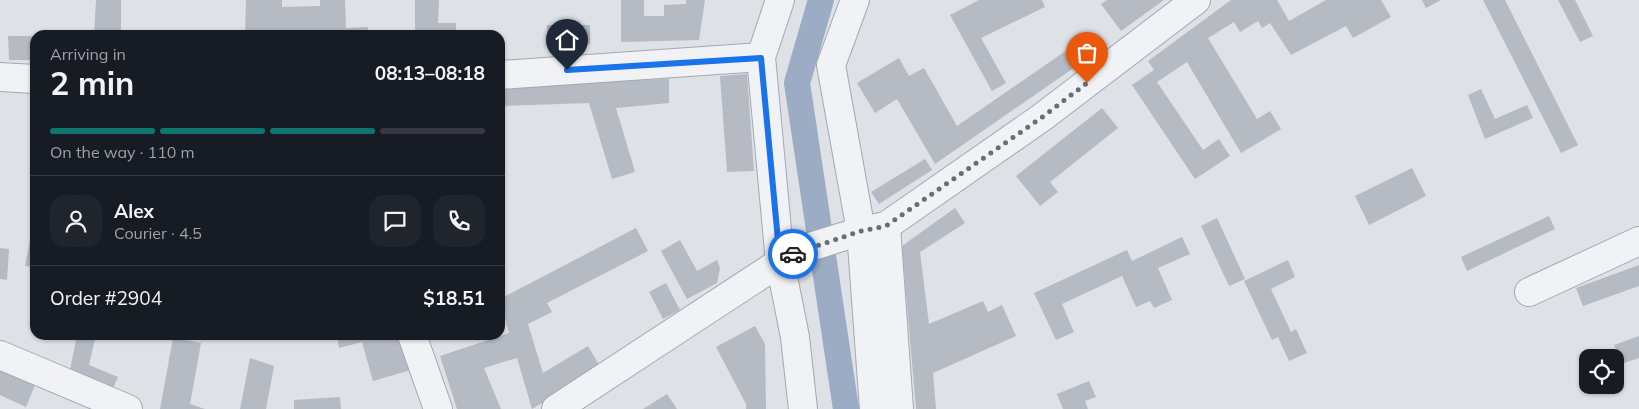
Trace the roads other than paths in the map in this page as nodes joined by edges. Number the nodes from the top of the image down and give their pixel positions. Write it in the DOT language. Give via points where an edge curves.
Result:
graph roads {
  1 [pos="780,0"];
  2 [pos="855,0"];
  3 [pos="1196,0"];
  4 [pos="761,58"];
  5 [pos="505,75"];
  6 [pos="0,76"];
  7 [pos="30,79"];
  8 [pos="865,231"];
  9 [pos="1639,241"];
  10 [pos="789,256"];
  11 [pos="1529,292"];
  12 [pos="414,340"];
  13 [pos="0,355"];
  14 [pos="128,409"];
  15 [pos="438,409"];
  16 [pos="556,409"];
  17 [pos="802,409"];
  18 [pos="874,409"];
  19 [pos="899,409"];
  1 -- 4 [label="street"];
  2 -- 8 [label="street" via="832,65"];
  3 -- 8 [label="street" via="1041,118"];
  4 -- 5 [label="street"];
  4 -- 10 [label="street"];
  6 -- 7 [label="street"];
  8 -- 10 [label="street"];
  8 -- 18 [label="street"];
  8 -- 19 [label="street"];
  9 -- 11 [label="street"];
  10 -- 16 [label="street"];
  10 -- 17 [label="street"];
  12 -- 15 [label="street"];
  13 -- 14 [label="street"];
}
